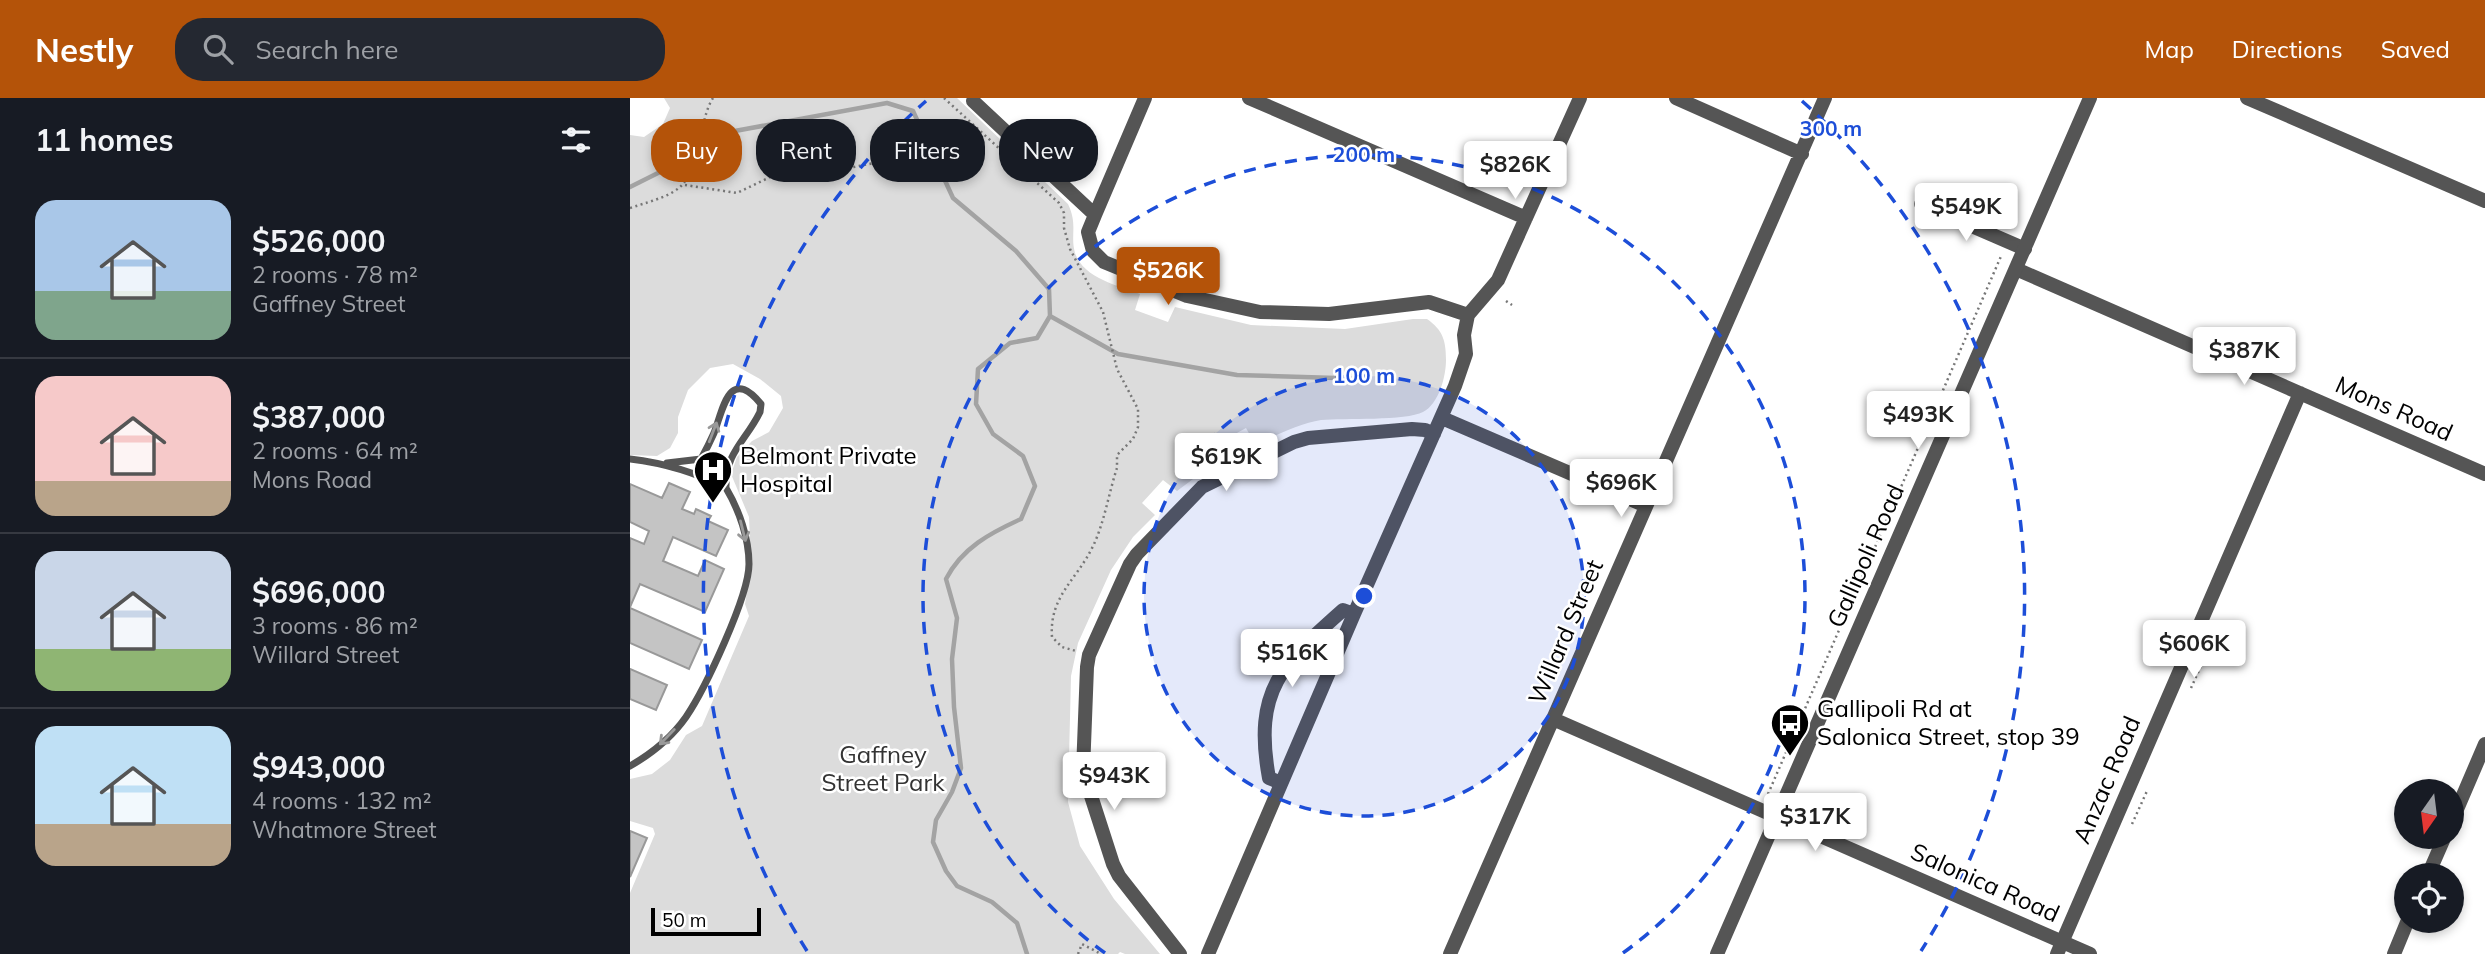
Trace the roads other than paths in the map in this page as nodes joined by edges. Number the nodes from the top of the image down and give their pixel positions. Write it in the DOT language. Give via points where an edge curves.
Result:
graph roads {
  1 [pos="1145,98"];
  2 [pos="1248,98"];
  3 [pos="1580,98"];
  4 [pos="1676,98"];
  5 [pos="1825,98"];
  6 [pos="2090,98"];
  7 [pos="2247,98"];
  8 [pos="972,99"];
  9 [pos="1802,154"];
  10 [pos="2485,201"];
  11 [pos="1921,204"];
  12 [pos="1095,215"];
  13 [pos="1526,218"];
  14 [pos="2025,249"];
  15 [pos="2016,269"];
  16 [pos="1468,315"];
  17 [pos="2300,393"];
  18 [pos="1442,418"];
  19 [pos="1434,434"];
  20 [pos="630,459"];
  21 [pos="701,459"];
  22 [pos="662,464"];
  23 [pos="725,472"];
  24 [pos="2485,474"];
  25 [pos="726,488"];
  26 [pos="1646,506"];
  27 [pos="1354,614"];
  28 [pos="1553,719"];
  29 [pos="2485,744"];
  30 [pos="630,766"];
  31 [pos="1281,783"];
  32 [pos="2464,793"];
  33 [pos="1777,817"];
  34 [pos="2403,933"];
  35 [pos="2059,948"];
  36 [pos="1180,954"];
  37 [pos="1208,954"];
  38 [pos="1450,954"];
  39 [pos="1717,954"];
  40 [pos="2090,954"];
  41 [pos="2394,954"];
  1 -- 12 [label="street"];
  2 -- 13 [label="street"];
  3 -- 13 [label="street"];
  4 -- 9 [label="street"];
  5 -- 9 [label="street, Willard Street"];
  6 -- 14 [label="street, Gallipoli Road"];
  7 -- 10 [label="street"];
  8 -- 12 [label="street"];
  9 -- 26 [label="street, Willard Street"];
  11 -- 14 [label="street"];
  12 -- 16 [label="street" via="1088,232 1093,251 1104,262 1187,296 1261,312 1329,314 1429,302"];
  13 -- 16 [label="street" via="1498,280"];
  14 -- 15 [label="street, Gallipoli Road"];
  15 -- 17 [label="street, Mons Road"];
  15 -- 33 [label="street, Gallipoli Road"];
  16 -- 18 [label="street" via="1463,362"];
  17 -- 24 [label="street, Mons Road"];
  17 -- 35 [label="street, Anzac Road"];
  18 -- 19 [label="street"];
  18 -- 26 [label="street"];
  19 -- 27 [label="street"];
  19 -- 36 [label="street" via="1412,429 1293,442 1202,487 1130,564 1087,667 1082,759 1119,876"];
  20 -- 22 [label="lane"];
  21 -- 22 [label="lane"];
  21 -- 23 [label="lane"];
  21 -- 23 [label="lane, one-way" via="724,398 733,390 754,396 761,404 760,412"];
  22 -- 25 [label="lane"];
  23 -- 25 [label="lane"];
  25 -- 30 [label="lane, one-way" via="744,531 749,565 742,597 685,719 649,755"];
  26 -- 28 [label="street, Willard Street"];
  27 -- 31 [label="street"];
  27 -- 31 [label="street" via="1343,610 1298,650 1271,692 1265,723 1266,760 1269,778"];
  28 -- 33 [label="street, Salonica Road"];
  28 -- 38 [label="street, Willard Street"];
  29 -- 32 [label="street"];
  31 -- 37 [label="street"];
  33 -- 35 [label="street, Salonica Road"];
  33 -- 39 [label="street, Gallipoli Road"];
  34 -- 41 [label="street"];
  35 -- 40 [label="street, Salonica Road"];
}
